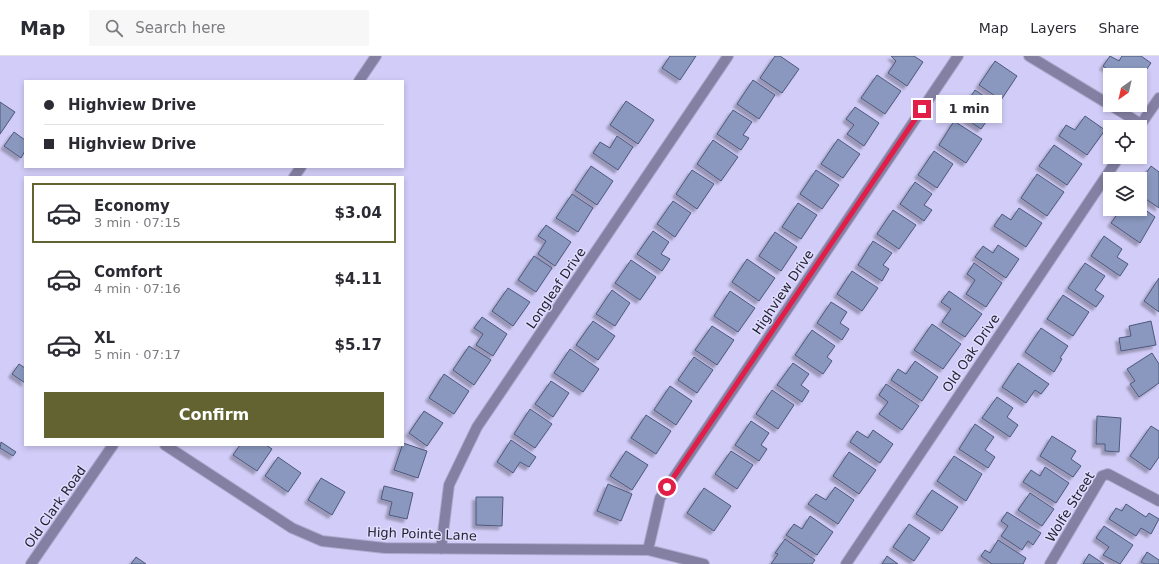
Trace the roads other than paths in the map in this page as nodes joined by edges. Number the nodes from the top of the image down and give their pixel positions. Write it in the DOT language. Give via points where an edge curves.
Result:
graph roads {
  1 [pos="376,56"];
  2 [pos="728,56"];
  3 [pos="958,56"];
  4 [pos="1029,56"];
  5 [pos="360,80"];
  6 [pos="1159,98"];
  7 [pos="1103,101"];
  8 [pos="1120,112"];
  9 [pos="1132,120"];
  10 [pos="1144,120"];
  11 [pos="1114,164"];
  12 [pos="112,446"];
  13 [pos="167,446"];
  14 [pos="1159,501"];
  15 [pos="441,549"];
  16 [pos="648,550"];
  17 [pos="31,564"];
  18 [pos="704,564"];
  19 [pos="846,564"];
  20 [pos="1050,564"];
  1 -- 5 [label="street"];
  2 -- 15 [label="street, Longleaf Drive" via="477,428 449,484"];
  3 -- 16 [label="street, Highview Drive" via="660,498"];
  4 -- 7 [label="street"];
  6 -- 10 [label="street"];
  8 -- 9 [label="street"];
  11 -- 19 [label="street, Old Oak Drive"];
  12 -- 17 [label="street, Old Clark Road"];
  13 -- 15 [label="street, High Pointe Lane" via="292,528 322,541 385,548"];
  14 -- 20 [label="street, Wolfe Street" via="1108,474 1102,476"];
  15 -- 16 [label="street, High Pointe Lane"];
  16 -- 18 [label="street, High Pointe Lane"];
}
